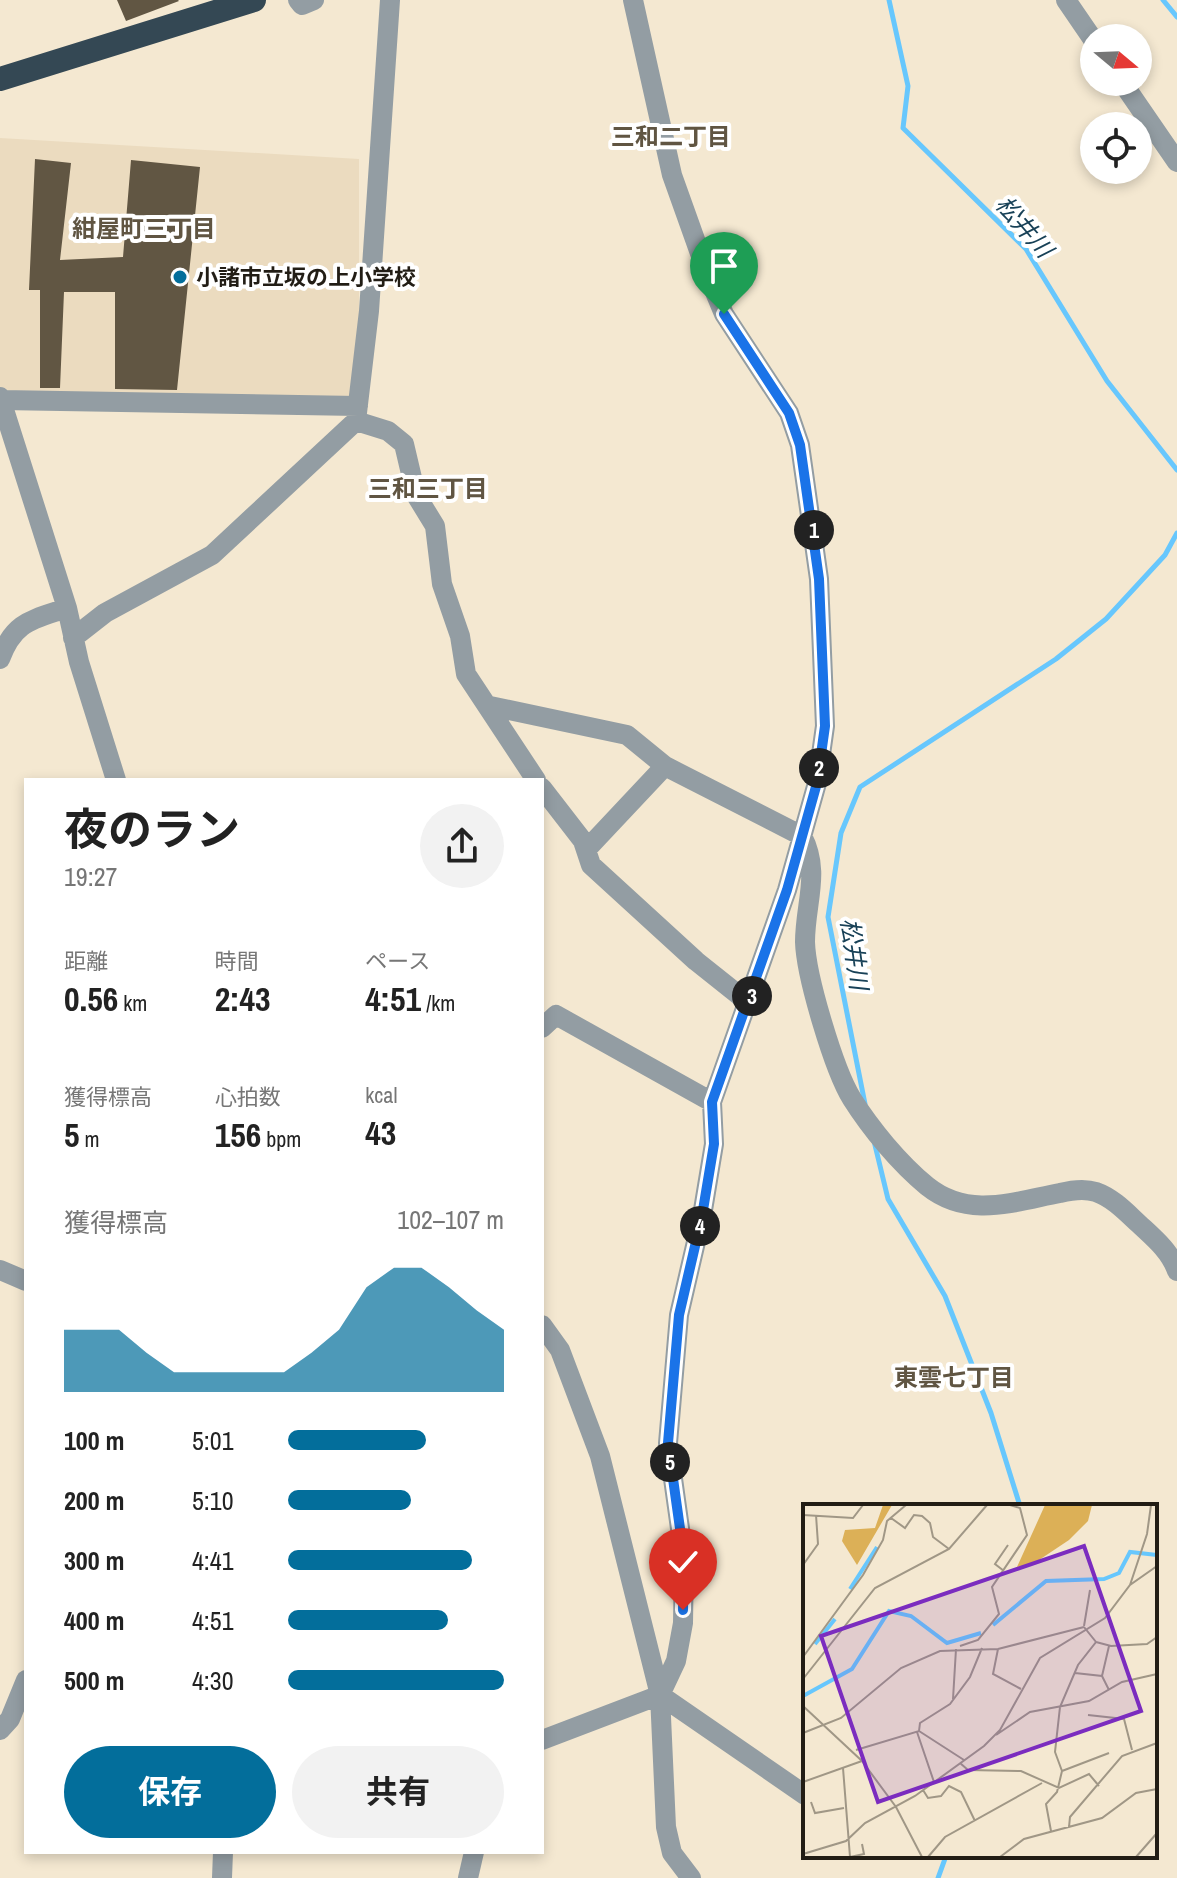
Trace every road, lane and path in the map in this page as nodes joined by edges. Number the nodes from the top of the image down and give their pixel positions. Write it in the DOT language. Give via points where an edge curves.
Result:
graph roads {
  1 [pos="254,0"];
  2 [pos="298,0"];
  3 [pos="314,0"];
  4 [pos="390,0"];
  5 [pos="633,0"];
  6 [pos="1066,0"];
  7 [pos="1082,24"];
  8 [pos="0,79"];
  9 [pos="1132,96"];
  10 [pos="1177,162"];
  11 [pos="0,398"];
  12 [pos="357,414"];
  13 [pos="67,608"];
  14 [pos="73,638"];
  15 [pos="0,659"];
  16 [pos="490,706"];
  17 [pos="665,766"];
  18 [pos="115,778"];
  19 [pos="535,778"];
  20 [pos="544,791"];
  21 [pos="802,836"];
  22 [pos="586,850"];
  23 [pos="750,1004"];
  24 [pos="544,1026"];
  25 [pos="712,1102"];
  26 [pos="0,1270"];
  27 [pos="1177,1271"];
  28 [pos="24,1280"];
  29 [pos="544,1328"];
  30 [pos="24,1685"];
  31 [pos="660,1695"];
  32 [pos="0,1730"];
  33 [pos="544,1739"];
  34 [pos="803,1794"];
  35 [pos="223,1854"];
  36 [pos="474,1854"];
  37 [pos="222,1878"];
  38 [pos="468,1878"];
  39 [pos="691,1878"];
  1 -- 8 [label="highway"];
  2 -- 3 [label="street" via="302,5"];
  4 -- 12 [label="street"];
  5 -- 21 [label="street" via="672,175 707,273 724,314 789,413 808,479 819,579 825,726"];
  6 -- 7 [label="street"];
  9 -- 10 [label="street"];
  11 -- 12 [label="street"];
  11 -- 13 [label="street"];
  12 -- 14 [label="street" via="212,555 105,613"];
  12 -- 16 [label="street" via="404,444 416,495 435,526 442,584 466,674"];
  13 -- 14 [label="street"];
  13 -- 15 [label="street" via="21,623"];
  14 -- 18 [label="street"];
  16 -- 17 [label="street" via="607,728 627,735"];
  16 -- 19 [label="street"];
  17 -- 21 [label="street"];
  17 -- 22 [label="street"];
  20 -- 22 [label="street"];
  21 -- 23 [label="street"];
  21 -- 27 [label="street" via="812,855 805,942 812,992 850,1096 882,1140 927,1186 953,1202 981,1208 1094,1191 1115,1201 1165,1249"];
  22 -- 23 [label="street" via="591,865"];
  23 -- 25 [label="street"];
  24 -- 25 [label="street" via="556,1015"];
  25 -- 31 [label="street" via="714,1144 679,1315 668,1443 684,1557 683,1623 676,1661"];
  26 -- 28 [label="street"];
  29 -- 31 [label="street" via="560,1350 600,1456"];
  30 -- 32 [label="street"];
  31 -- 33 [label="street"];
  31 -- 34 [label="street"];
  31 -- 39 [label="street" via="666,1827 672,1853"];
  35 -- 37 [label="street"];
  36 -- 38 [label="street"];
}
